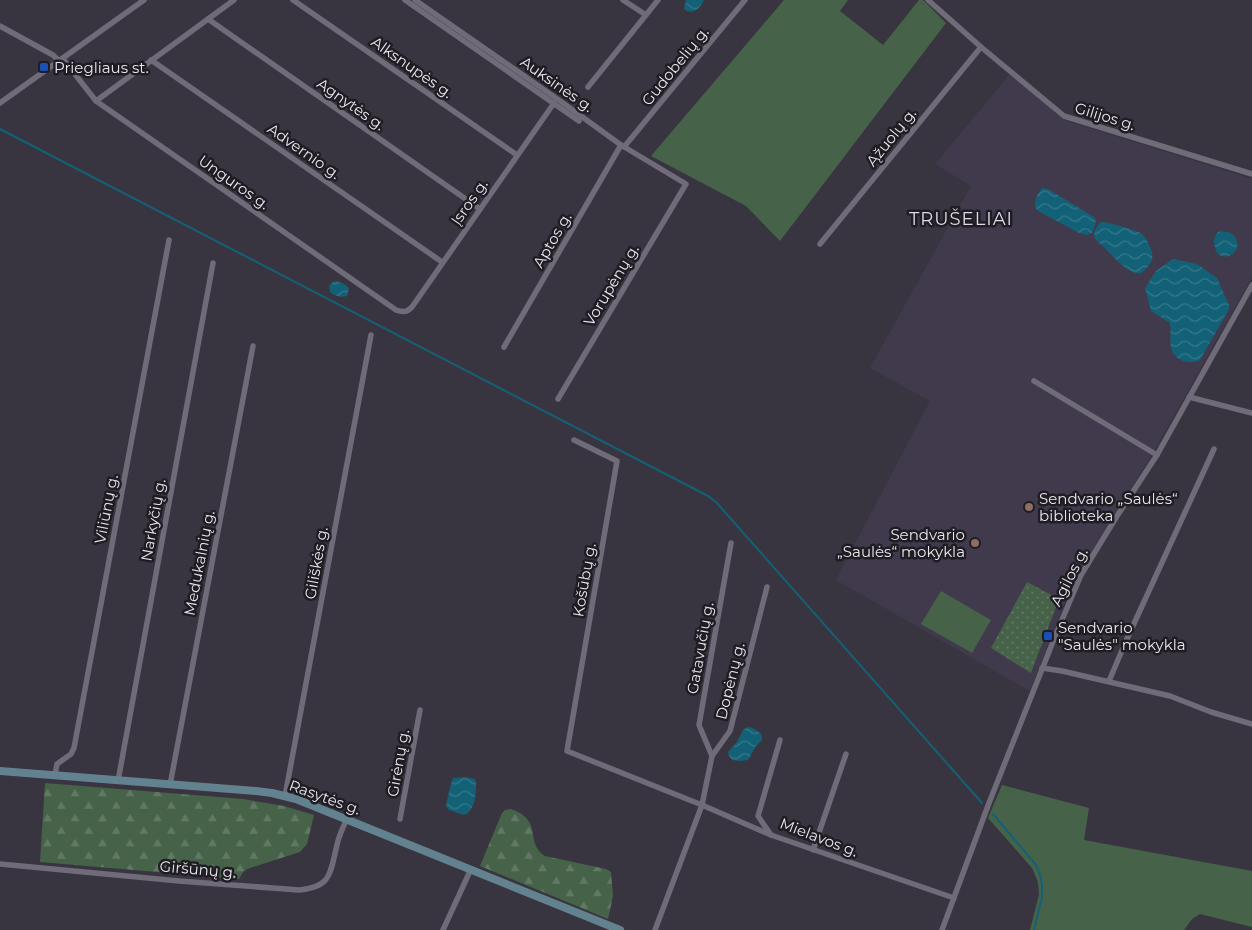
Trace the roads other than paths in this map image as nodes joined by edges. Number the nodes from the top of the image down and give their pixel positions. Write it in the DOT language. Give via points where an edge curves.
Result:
graph roads {
  1 [pos="144,0"];
  2 [pos="234,0"];
  3 [pos="292,0"];
  4 [pos="405,0"];
  5 [pos="415,0"];
  6 [pos="623,0"];
  7 [pos="658,0"];
  8 [pos="745,0"];
  9 [pos="928,0"];
  10 [pos="646,15"];
  11 [pos="208,19"];
  12 [pos="0,26"];
  13 [pos="981,47"];
  14 [pos="61,60"];
  15 [pos="152,60"];
  16 [pos="588,88"];
  17 [pos="96,101"];
  18 [pos="0,103"];
  19 [pos="554,103"];
  20 [pos="579,121"];
  21 [pos="622,146"];
  22 [pos="517,155"];
  23 [pos="1252,174"];
  24 [pos="686,184"];
  25 [pos="480,209"];
  26 [pos="169,240"];
  27 [pos="820,244"];
  28 [pos="442,262"];
  29 [pos="213,263"];
  30 [pos="1252,285"];
  31 [pos="402,312"];
  32 [pos="371,335"];
  33 [pos="254,346"];
  34 [pos="504,347"];
  35 [pos="1034,381"];
  36 [pos="1189,397"];
  37 [pos="558,399"];
  38 [pos="1252,413"];
  39 [pos="574,440"];
  40 [pos="1214,449"];
  41 [pos="1157,455"];
  42 [pos="731,543"];
  43 [pos="767,587"];
  44 [pos="1042,668"];
  45 [pos="1109,682"];
  46 [pos="420,710"];
  47 [pos="1252,724"];
  48 [pos="780,740"];
  49 [pos="846,754"];
  50 [pos="712,756"];
  51 [pos="0,771"];
  52 [pos="55,775"];
  53 [pos="118,781"];
  54 [pos="170,785"];
  55 [pos="286,796"];
  56 [pos="702,805"];
  57 [pos="347,819"];
  58 [pos="400,819"];
  59 [pos="771,835"];
  60 [pos="813,850"];
  61 [pos="0,864"];
  62 [pos="471,869"];
  63 [pos="954,898"];
  64 [pos="443,930"];
  65 [pos="620,930"];
  66 [pos="655,930"];
  67 [pos="942,930"];
  1 -- 14 [label="street"];
  2 -- 11 [label="street"];
  3 -- 22 [label="street, Alksnupės g."];
  4 -- 19 [label="street"];
  5 -- 21 [label="street, Auksinės g."];
  6 -- 10 [label="street"];
  7 -- 10 [label="street"];
  8 -- 21 [label="street, Gudobelių g."];
  9 -- 13 [label="street, Gilijos g."];
  10 -- 16 [label="street"];
  11 -- 15 [label="street"];
  11 -- 25 [label="street, Agnytės g."];
  12 -- 14 [label="street, Unguros g."];
  13 -- 23 [label="street, Gilijos g." via="1064,116"];
  13 -- 27 [label="street, Ąžuolų g."];
  14 -- 17 [label="street, Unguros g."];
  14 -- 18 [label="street"];
  15 -- 17 [label="street"];
  15 -- 28 [label="street, Advernio g."];
  17 -- 31 [label="street, Unguros g."];
  19 -- 20 [label="street"];
  19 -- 22 [label="street, Įsros g."];
  21 -- 24 [label="street, Auksinės g."];
  21 -- 34 [label="street, Aptos g."];
  22 -- 25 [label="street, Įsros g."];
  24 -- 37 [label="street, Vorupėnų g."];
  25 -- 28 [label="street, Įsros g."];
  26 -- 52 [label="street, Viliūnų g." via="74,748 57,764"];
  28 -- 31 [label="street, Įsros g." via="412,307"];
  29 -- 53 [label="street, Narkyčių g."];
  30 -- 36 [label="street, Agilos g."];
  32 -- 55 [label="street, Giliškės g."];
  33 -- 54 [label="street, Medukalnių g."];
  35 -- 41 [label="street"];
  36 -- 38 [label="street"];
  36 -- 41 [label="street, Agilos g."];
  39 -- 56 [label="street, Košūbų g." via="617,461 567,751"];
  40 -- 45 [label="street"];
  41 -- 44 [label="street, Agilos g." via="1081,575"];
  42 -- 50 [label="street, Gatavučių g." via="699,725"];
  43 -- 50 [label="street, Dopėnų g." via="730,731"];
  44 -- 45 [label="street"];
  44 -- 63 [label="street, Agilos g."];
  45 -- 47 [label="street" via="1170,696"];
  46 -- 58 [label="street, Girėnų g."];
  48 -- 59 [label="street, Mielavos g." via="758,816"];
  49 -- 60 [label="street"];
  50 -- 56 [label="street, Dopėnų g."];
  51 -- 52 [label="main road, Rasytės g."];
  52 -- 53 [label="main road, Rasytės g."];
  53 -- 54 [label="main road, Rasytės g."];
  54 -- 55 [label="main road, Rasytės g."];
  55 -- 57 [label="main road, Rasytės g."];
  56 -- 59 [label="street"];
  56 -- 66 [label="street, Dopėnų g."];
  57 -- 61 [label="street, Giršūnų g." via="330,874 323,884 311,889"];
  57 -- 62 [label="main road, Rasytės g."];
  59 -- 60 [label="street, Mielavos g."];
  60 -- 63 [label="street, Mielavos g."];
  62 -- 64 [label="street"];
  62 -- 65 [label="main road, Rasytės g."];
  63 -- 67 [label="street, Agilos g."];
}
